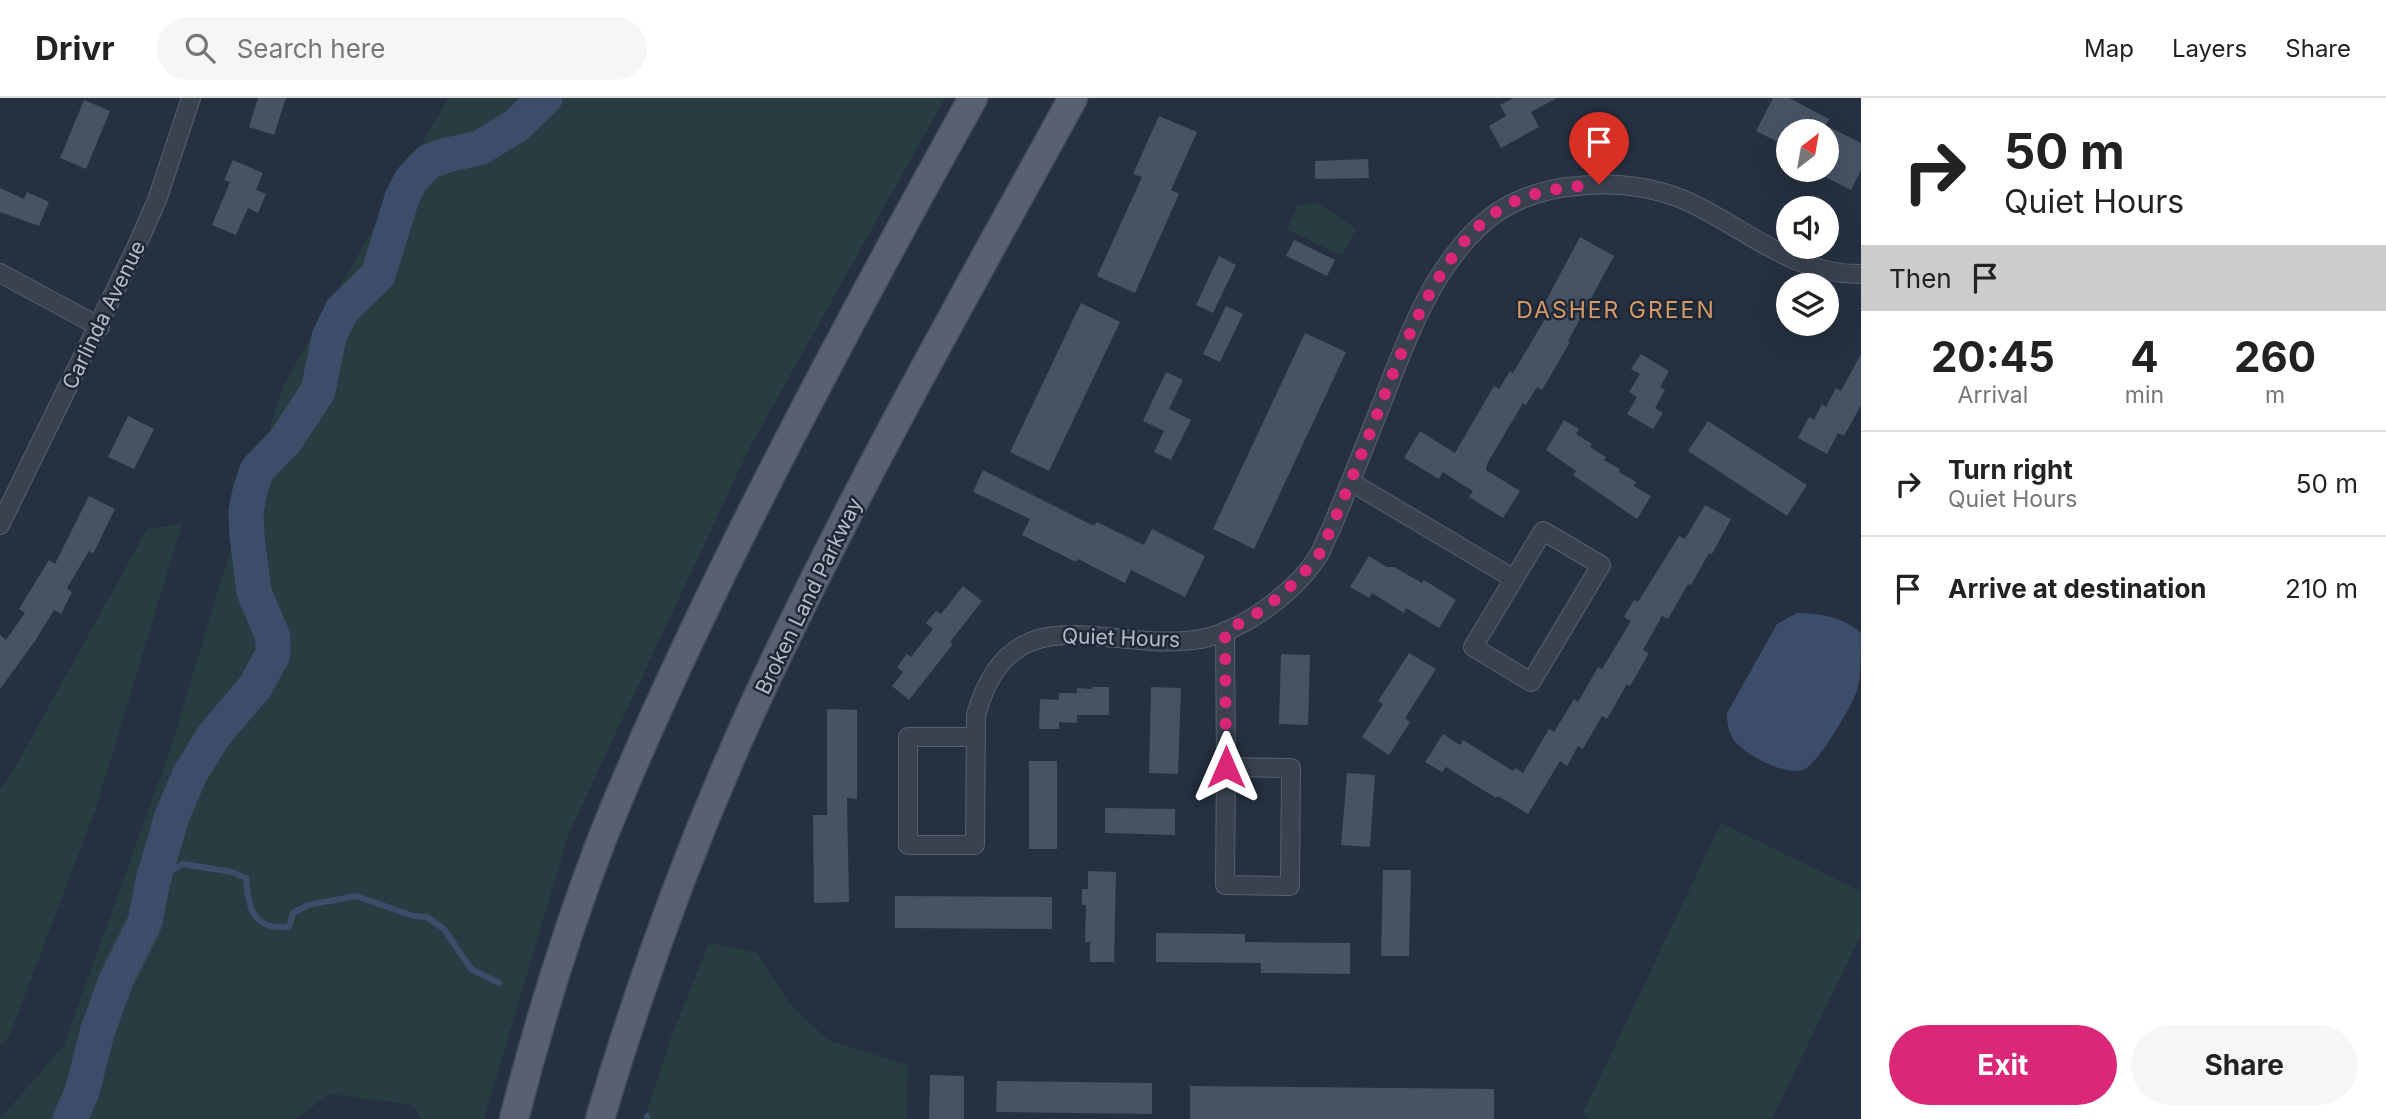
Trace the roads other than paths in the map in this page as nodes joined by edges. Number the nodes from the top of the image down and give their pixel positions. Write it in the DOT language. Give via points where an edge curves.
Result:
graph roads {
  1 [pos="191,98"];
  2 [pos="973,98"];
  3 [pos="1073,98"];
  4 [pos="0,273"];
  5 [pos="1861,274"];
  6 [pos="100,327"];
  7 [pos="1351,482"];
  8 [pos="0,525"];
  9 [pos="1514,579"];
  10 [pos="1225,631"];
  11 [pos="976,737"];
  12 [pos="1226,767"];
  13 [pos="514,1119"];
  14 [pos="600,1119"];
  1 -- 6 [label="street, Carlinda Avenue" via="157,200"];
  2 -- 13 [label="main road" via="832,354 650,724 566,940"];
  3 -- 14 [label="main road, Broken Land Parkway" via="905,403 778,654 683,875"];
  4 -- 6 [label="street"];
  5 -- 7 [label="street, Quiet Hours" via="1845,275 1793,260 1703,209 1653,190 1599,184 1566,187 1511,203 1476,229 1436,284 1411,330"];
  6 -- 8 [label="street, Carlinda Avenue"];
  7 -- 9 [label="street"];
  7 -- 10 [label="street, Quiet Hours" via="1320,553 1305,572 1269,607"];
  9 -- 9 [label="street" via="1473,647 1531,682 1601,565 1543,531"];
  10 -- 11 [label="street, Quiet Hours" via="1180,641 1064,634 1018,647 1002,661 982,695"];
  10 -- 12 [label="street"];
  11 -- 11 [label="street, Quiet Hours" via="975,845 908,845 908,737"];
  12 -- 12 [label="street" via="1225,886 1290,886 1291,768"];
}
